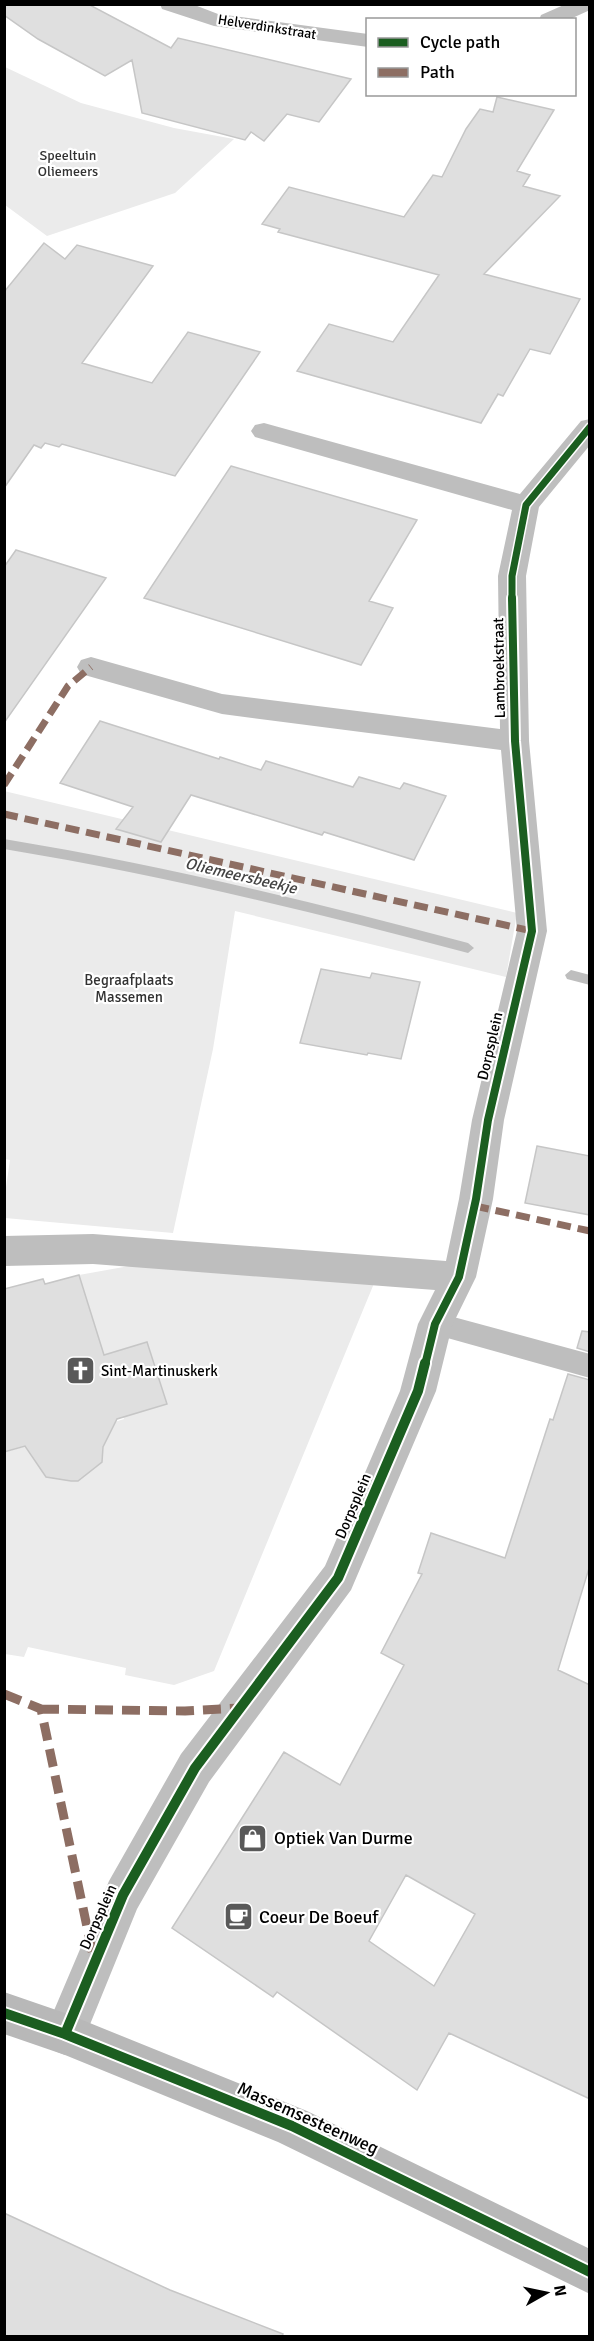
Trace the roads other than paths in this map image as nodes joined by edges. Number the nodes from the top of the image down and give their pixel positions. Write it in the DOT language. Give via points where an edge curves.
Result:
graph roads {
  1 [pos="170,4"];
  2 [pos="585,4"];
  3 [pos="554,18"];
  4 [pos="366,41"];
  5 [pos="590,427"];
  6 [pos="264,431"];
  7 [pos="526,505"];
  8 [pos="91,667"];
  9 [pos="515,741"];
  10 [pos="532,931"];
  11 [pos="4,1251"];
  12 [pos="459,1277"];
  13 [pos="435,1324"];
  14 [pos="590,1366"];
  15 [pos="4,2013"];
  16 [pos="65,2034"];
  17 [pos="590,2272"];
  1 -- 4 [label="street, Helverdinkstraat" via="214,20"];
  2 -- 3 [label="street"];
  5 -- 7 [label="street, Lambroekstraat"];
  6 -- 7 [label="street"];
  7 -- 9 [label="street, Lambroekstraat" via="512,576"];
  8 -- 9 [label="street, Lambroekstraat" via="222,704"];
  9 -- 10 [label="street, Lambroekstraat"];
  10 -- 12 [label="street, Dorpsplein" via="488,1120"];
  11 -- 12 [label="street" via="93,1249"];
  12 -- 13 [label="street, Dorpsplein"];
  13 -- 14 [label="lane"];
  13 -- 16 [label="street, Dorpsplein" via="418,1391 338,1578 195,1768 123,1895"];
  15 -- 16 [label="main road, Massemsesteenweg"];
  16 -- 17 [label="main road, Massemsesteenweg" via="292,2126"];
}
